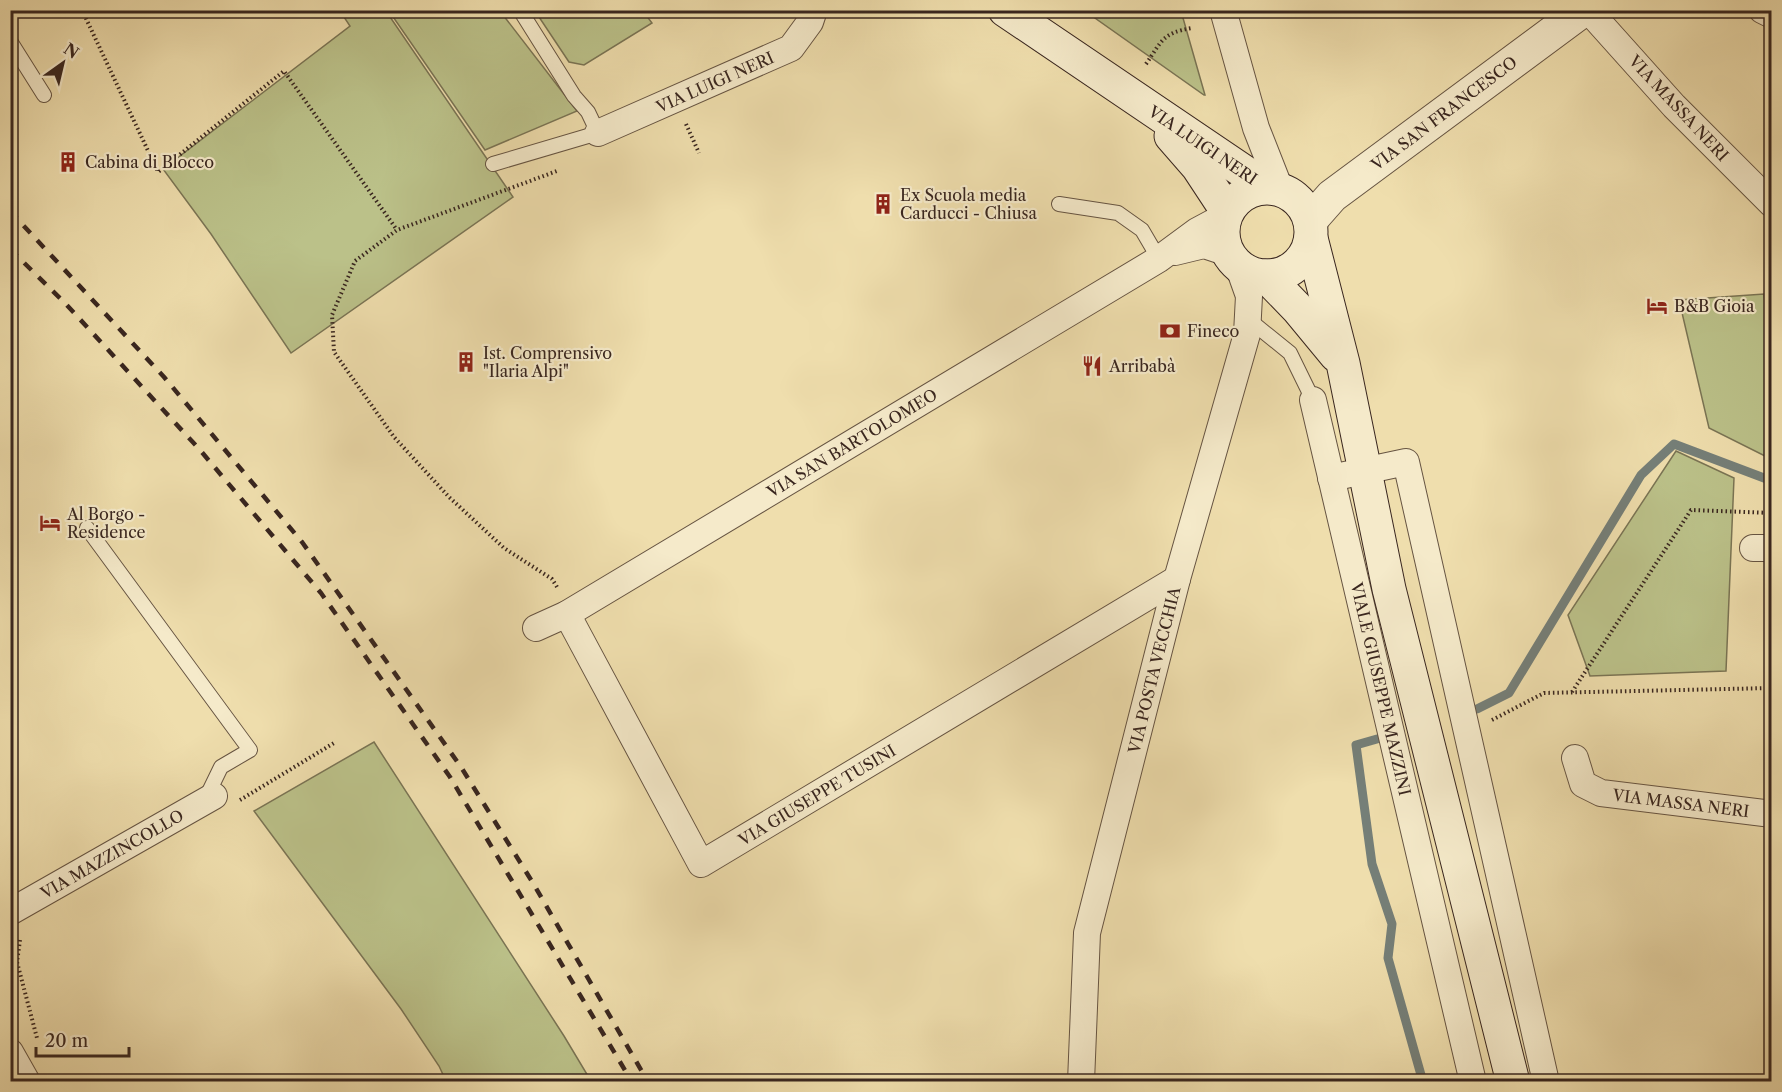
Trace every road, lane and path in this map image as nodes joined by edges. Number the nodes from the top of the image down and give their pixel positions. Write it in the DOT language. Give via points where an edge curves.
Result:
graph roads {
  1 [pos="82,10"];
  2 [pos="520,10"];
  3 [pos="814,10"];
  4 [pos="1005,10"];
  5 [pos="1224,10"];
  6 [pos="1583,10"];
  7 [pos="1588,10"];
  8 [pos="1762,10"];
  9 [pos="1772,15"];
  10 [pos="1192,28"];
  11 [pos="10,41"];
  12 [pos="1146,64"];
  13 [pos="44,95"];
  14 [pos="1142,104"];
  15 [pos="683,117"];
  16 [pos="598,133"];
  17 [pos="699,153"];
  18 [pos="493,164"];
  19 [pos="1273,188"];
  20 [pos="1059,204"];
  21 [pos="1772,204"];
  22 [pos="1226,214"];
  23 [pos="1310,230"];
  24 [pos="1162,256"];
  25 [pos="1244,265"];
  26 [pos="1248,319"];
  27 [pos="1343,363"];
  28 [pos="1313,400"];
  29 [pos="1365,471"];
  30 [pos="1331,478"];
  31 [pos="1772,513"];
  32 [pos="87,528"];
  33 [pos="1177,579"];
  34 [pos="567,614"];
  35 [pos="536,628"];
  36 [pos="1772,688"];
  37 [pos="1572,692"];
  38 [pos="1468,733"];
  39 [pos="1575,758"];
  40 [pos="209,799"];
  41 [pos="1772,814"];
  42 [pos="10,912"];
  43 [pos="20,940"];
  44 [pos="39,1047"];
  45 [pos="10,1052"];
  46 [pos="27,1082"];
  47 [pos="1081,1082"];
  48 [pos="1473,1082"];
  49 [pos="1513,1082"];
  50 [pos="1546,1082"];
  1 -- 35 [label="path" via="158,172 284,71 397,230 355,261 332,315 334,352 394,437 462,511 504,548 552,579 558,588 558,601"];
  2 -- 16 [label="lane"];
  3 -- 16 [label="street, VIA LUIGI NERI" via="791,48"];
  4 -- 14 [label="main road, VIA LUIGI NERI"];
  5 -- 19 [label="street"];
  6 -- 23 [label="main road, VIA SAN FRANCESCO" via="1332,196"];
  7 -- 21 [label="street, VIA MASSA NERI" via="1674,106"];
  8 -- 9 [label="street"];
  10 -- 12 [label="path" via="1172,32"];
  11 -- 13 [label="lane"];
  14 -- 19 [label="main road, VIA LUIGI NERI"];
  14 -- 22 [label="main road, VIA LUIGI NERI" via="1198,167"];
  15 -- 17 [label="path"];
  16 -- 18 [label="lane"];
  19 -- 22 [label="main road" via="1242,194"];
  19 -- 23 [label="main road, VIALE GIUSEPPE MAZZINI" via="1301,203"];
  20 -- 24 [label="lane" via="1118,213 1142,230"];
  22 -- 24 [label="street"];
  22 -- 25 [label="main road" via="1223,239"];
  23 -- 25 [label="main road" via="1305,254 1281,274"];
  23 -- 27 [label="main road, VIALE GIUSEPPE MAZZINI"];
  24 -- 25 [label="street" via="1204,245"];
  24 -- 34 [label="street, VIA SAN BARTOLOMEO"];
  25 -- 26 [label="street, VIA POSTA VECCHIA"];
  25 -- 27 [label="main road, VIALE GIUSEPPE MAZZINI" via="1298,309"];
  26 -- 28 [label="lane, VIALE GIUSEPPE MAZZINI" via="1290,353"];
  26 -- 33 [label="street, VIA POSTA VECCHIA"];
  27 -- 29 [label="main road, VIALE GIUSEPPE MAZZINI"];
  28 -- 30 [label="street, VIALE GIUSEPPE MAZZINI"];
  29 -- 30 [label="street"];
  29 -- 38 [label="street" via="1406,462"];
  29 -- 49 [label="main road, VIALE GIUSEPPE MAZZINI" via="1389,589"];
  30 -- 48 [label="street, VIALE GIUSEPPE MAZZINI"];
  31 -- 37 [label="path" via="1690,510"];
  32 -- 40 [label="lane" via="250,750 221,766"];
  33 -- 34 [label="street, VIA GIUSEPPE TUSINI" via="701,864"];
  33 -- 47 [label="street, VIA POSTA VECCHIA" via="1087,933"];
  34 -- 35 [label="street, VIA SAN BARTOLOMEO"];
  36 -- 37 [label="path"];
  37 -- 38 [label="path" via="1544,693"];
  38 -- 50 [label="street"];
  39 -- 41 [label="street, VIA MASSA NERI" via="1583,784 1601,793"];
  40 -- 42 [label="street, VIA MAZZINCOLLO"];
  43 -- 44 [label="path" via="17,962"];
  45 -- 46 [label="street"];
}
